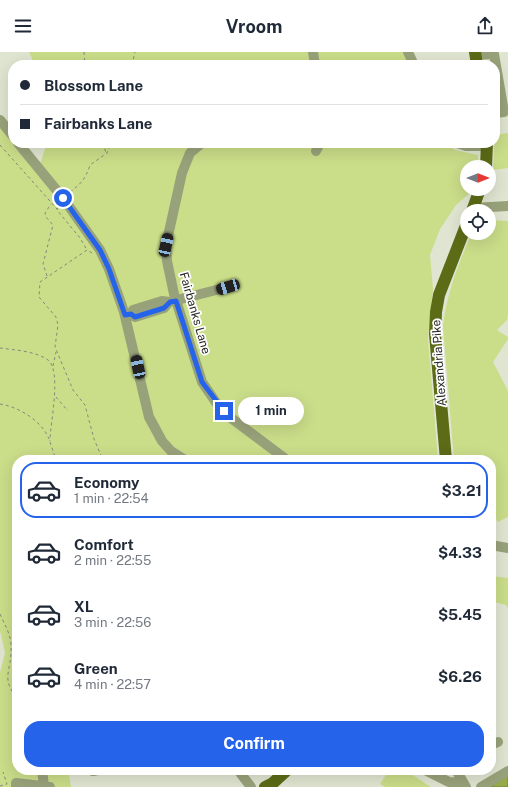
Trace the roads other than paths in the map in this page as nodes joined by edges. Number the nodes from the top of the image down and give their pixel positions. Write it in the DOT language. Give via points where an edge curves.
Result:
graph roads {
  1 [pos="495,53"];
  2 [pos="476,57"];
  3 [pos="500,86"];
  4 [pos="500,112"];
  5 [pos="0,120"];
  6 [pos="8,130"];
  7 [pos="22,148"];
  8 [pos="196,148"];
  9 [pos="487,148"];
  10 [pos="486,160"];
  11 [pos="508,206"];
  12 [pos="496,207"];
  13 [pos="460,240"];
  14 [pos="228,287"];
  15 [pos="173,302"];
  16 [pos="128,315"];
  17 [pos="178,455"];
  18 [pos="280,455"];
  19 [pos="446,455"];
  20 [pos="496,546"];
  21 [pos="508,548"];
  22 [pos="508,771"];
  23 [pos="43,775"];
  24 [pos="242,775"];
  25 [pos="282,775"];
  26 [pos="435,775"];
  27 [pos="461,779"];
  28 [pos="271,786"];
  29 [pos="16,787"];
  30 [pos="47,787"];
  31 [pos="251,787"];
  32 [pos="481,787"];
  1 -- 2 [label="street"];
  3 -- 4 [label="street" via="504,112"];
  5 -- 6 [label="street"];
  7 -- 16 [label="street" via="63,198 100,250"];
  8 -- 15 [label="street, Fairbanks Lane" via="190,154 182,173 166,245"];
  9 -- 10 [label="main road"];
  11 -- 12 [label="street"];
  13 -- 19 [label="main road, Alexandria Pike" via="439,295 436,312 435,334"];
  14 -- 15 [label="street"];
  15 -- 16 [label="street" via="164,308 135,317"];
  15 -- 18 [label="street, Fairbanks Lane" via="202,382 231,418"];
  16 -- 17 [label="street" via="149,417 162,441"];
  20 -- 21 [label="street"];
  22 -- 32 [label="street"];
  23 -- 30 [label="street"];
  24 -- 31 [label="street"];
  25 -- 28 [label="main road"];
  26 -- 27 [label="street" via="449,782"];
  29 -- 30 [label="street" via="16,783"];
}
